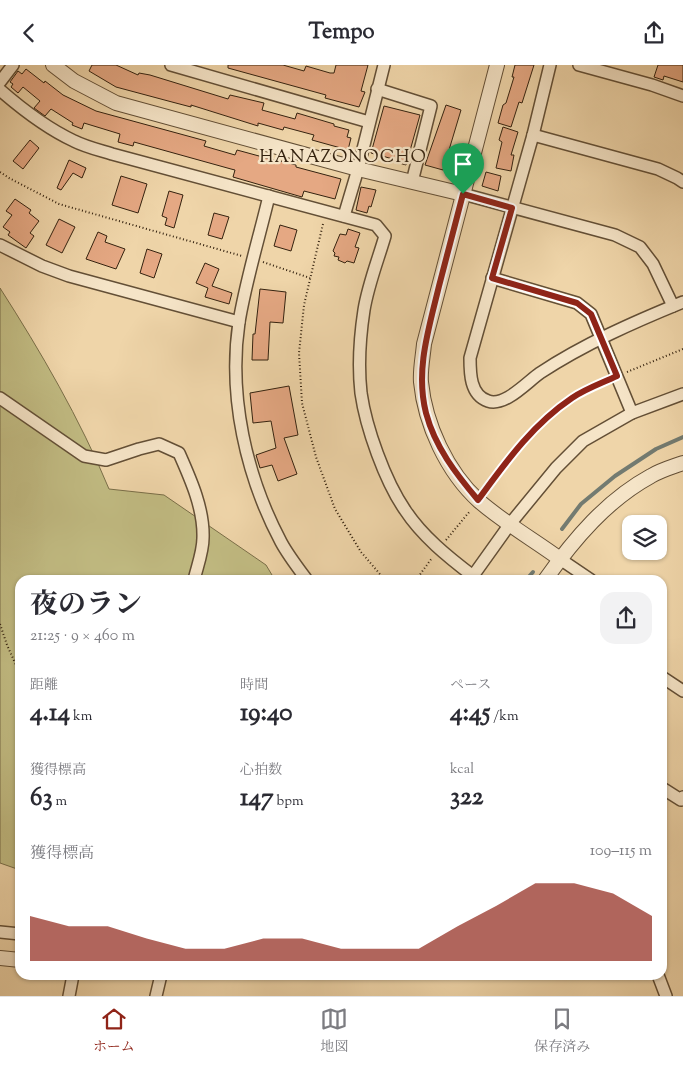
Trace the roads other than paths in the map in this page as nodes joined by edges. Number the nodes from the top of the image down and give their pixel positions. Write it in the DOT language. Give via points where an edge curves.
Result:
graph roads {
  1 [pos="13,65"];
  2 [pos="53,65"];
  3 [pos="171,65"];
  4 [pos="384,65"];
  5 [pos="496,65"];
  6 [pos="550,65"];
  7 [pos="579,65"];
  8 [pos="0,82"];
  9 [pos="378,89"];
  10 [pos="0,90"];
  11 [pos="683,96"];
  12 [pos="369,122"];
  13 [pos="533,135"];
  14 [pos="358,169"];
  15 [pos="412,182"];
  16 [pos="683,182"];
  17 [pos="463,194"];
  18 [pos="269,196"];
  19 [pos="512,208"];
  20 [pos="344,216"];
  21 [pos="0,245"];
  22 [pos="492,278"];
  23 [pos="678,304"];
  24 [pos="239,322"];
  25 [pos="601,339"];
  26 [pos="683,394"];
  27 [pos="0,398"];
  28 [pos="632,413"];
  29 [pos="683,463"];
  30 [pos="510,524"];
  31 [pos="560,559"];
  32 [pos="195,575"];
  33 [pos="303,575"];
  34 [pos="468,575"];
  35 [pos="473,575"];
  36 [pos="549,575"];
  37 [pos="584,575"];
  38 [pos="667,680"];
  39 [pos="683,691"];
  40 [pos="667,791"];
  41 [pos="683,797"];
  42 [pos="0,931"];
  43 [pos="15,933"];
  44 [pos="0,958"];
  45 [pos="15,960"];
  46 [pos="71,980"];
  47 [pos="160,980"];
  48 [pos="660,980"];
  49 [pos="69,996"];
  50 [pos="156,996"];
  51 [pos="666,996"];
  1 -- 8 [label="street"];
  2 -- 14 [label="street" via="74,81 116,103"];
  3 -- 12 [label="street"];
  4 -- 9 [label="street"];
  5 -- 17 [label="street"];
  6 -- 13 [label="street"];
  7 -- 11 [label="street"];
  9 -- 12 [label="street"];
  9 -- 15 [label="street" via="431,106"];
  10 -- 18 [label="street" via="28,114 76,142"];
  12 -- 14 [label="street"];
  13 -- 16 [label="street" via="658,169"];
  13 -- 19 [label="street"];
  14 -- 15 [label="street"];
  14 -- 20 [label="street"];
  15 -- 17 [label="street"];
  17 -- 19 [label="street"];
  17 -- 30 [label="street" via="424,344 421,380 426,413 452,469 478,500"];
  18 -- 20 [label="street"];
  18 -- 24 [label="street"];
  19 -- 22 [label="street"];
  19 -- 23 [label="street" via="614,235 640,247"];
  20 -- 34 [label="street" via="376,225 385,236 364,308 360,350 361,393 370,429 386,475 405,511"];
  21 -- 24 [label="street" via="68,276"];
  22 -- 25 [label="street" via="577,303 591,314"];
  22 -- 25 [label="street" via="470,358 470,379 487,401 499,401 514,394 564,357"];
  23 -- 25 [label="street"];
  24 -- 33 [label="street" via="237,395 243,437 262,500 282,543"];
  25 -- 28 [label="street"];
  26 -- 28 [label="street"];
  27 -- 32 [label="street" via="84,456 106,460 159,444 179,453 202,518 203,541"];
  28 -- 30 [label="street" via="583,441"];
  29 -- 31 [label="street" via="652,475 621,495 591,522"];
  30 -- 31 [label="street"];
  30 -- 35 [label="street"];
  31 -- 36 [label="street"];
  31 -- 37 [label="street"];
  38 -- 39 [label="street"];
  40 -- 41 [label="street" via="681,800"];
  42 -- 43 [label="street"];
  44 -- 45 [label="street"];
  46 -- 49 [label="street"];
  47 -- 50 [label="street"];
  48 -- 51 [label="street"];
}
